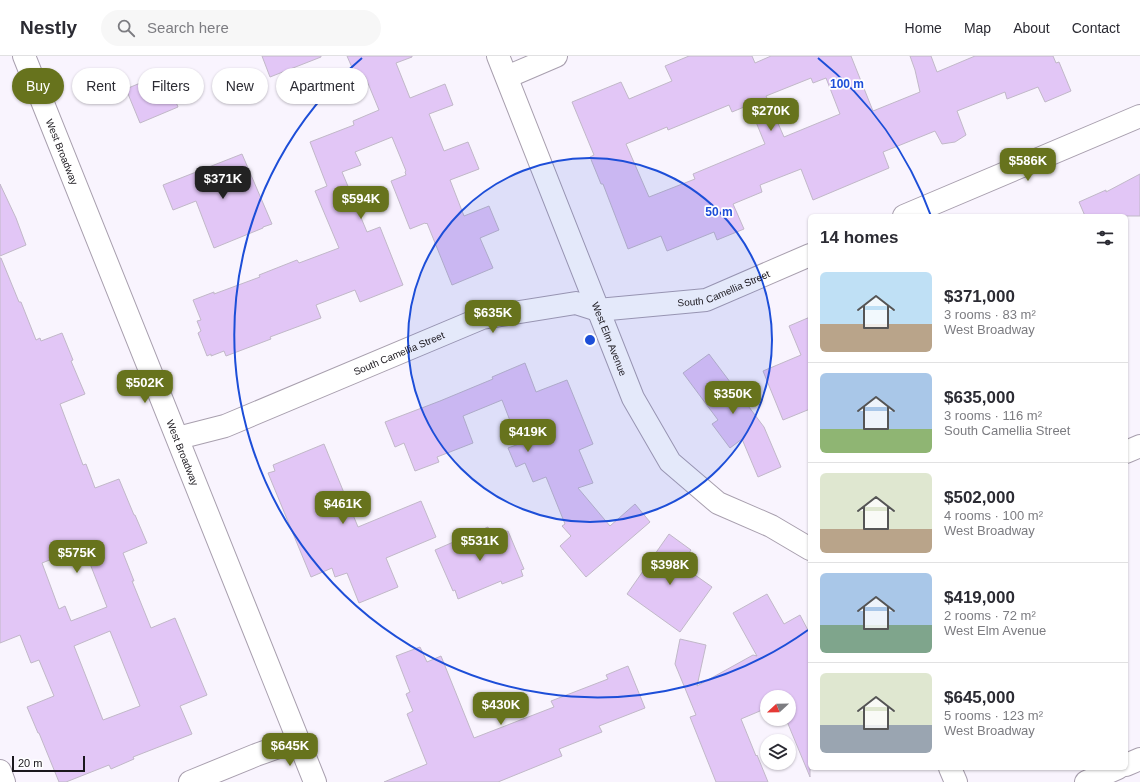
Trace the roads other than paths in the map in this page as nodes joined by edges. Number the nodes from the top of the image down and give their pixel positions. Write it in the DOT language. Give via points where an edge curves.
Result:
graph roads {
  1 [pos="24,56"];
  2 [pos="498,56"];
  3 [pos="556,56"];
  4 [pos="507,77"];
  5 [pos="1140,116"];
  6 [pos="909,214"];
  7 [pos="808,257"];
  8 [pos="598,310"];
  9 [pos="178,438"];
  10 [pos="1140,446"];
  11 [pos="1128,451"];
  12 [pos="808,548"];
  13 [pos="298,740"];
  14 [pos="1140,759"];
  15 [pos="1128,764"];
  16 [pos="951,770"];
  17 [pos="1113,770"];
  18 [pos="0,771"];
  19 [pos="4,782"];
  20 [pos="190,782"];
  21 [pos="315,782"];
  22 [pos="956,782"];
  23 [pos="1086,782"];
  1 -- 9 [label="street, West Broadway"];
  2 -- 4 [label="street, West Elm Avenue"];
  3 -- 4 [label="street"];
  4 -- 8 [label="street, West Elm Avenue"];
  5 -- 6 [label="street"];
  7 -- 8 [label="street, South Camellia Street" via="706,300"];
  8 -- 9 [label="street, South Camellia Street" via="576,303 482,318 224,426"];
  8 -- 12 [label="street, West Elm Avenue" via="633,398 670,462 718,503 771,526"];
  9 -- 13 [label="street, West Broadway"];
  10 -- 11 [label="street"];
  13 -- 20 [label="street"];
  13 -- 21 [label="street, West Broadway"];
  14 -- 15 [label="street"];
  16 -- 22 [label="street"];
  17 -- 23 [label="street"];
  18 -- 19 [label="street"];
}
